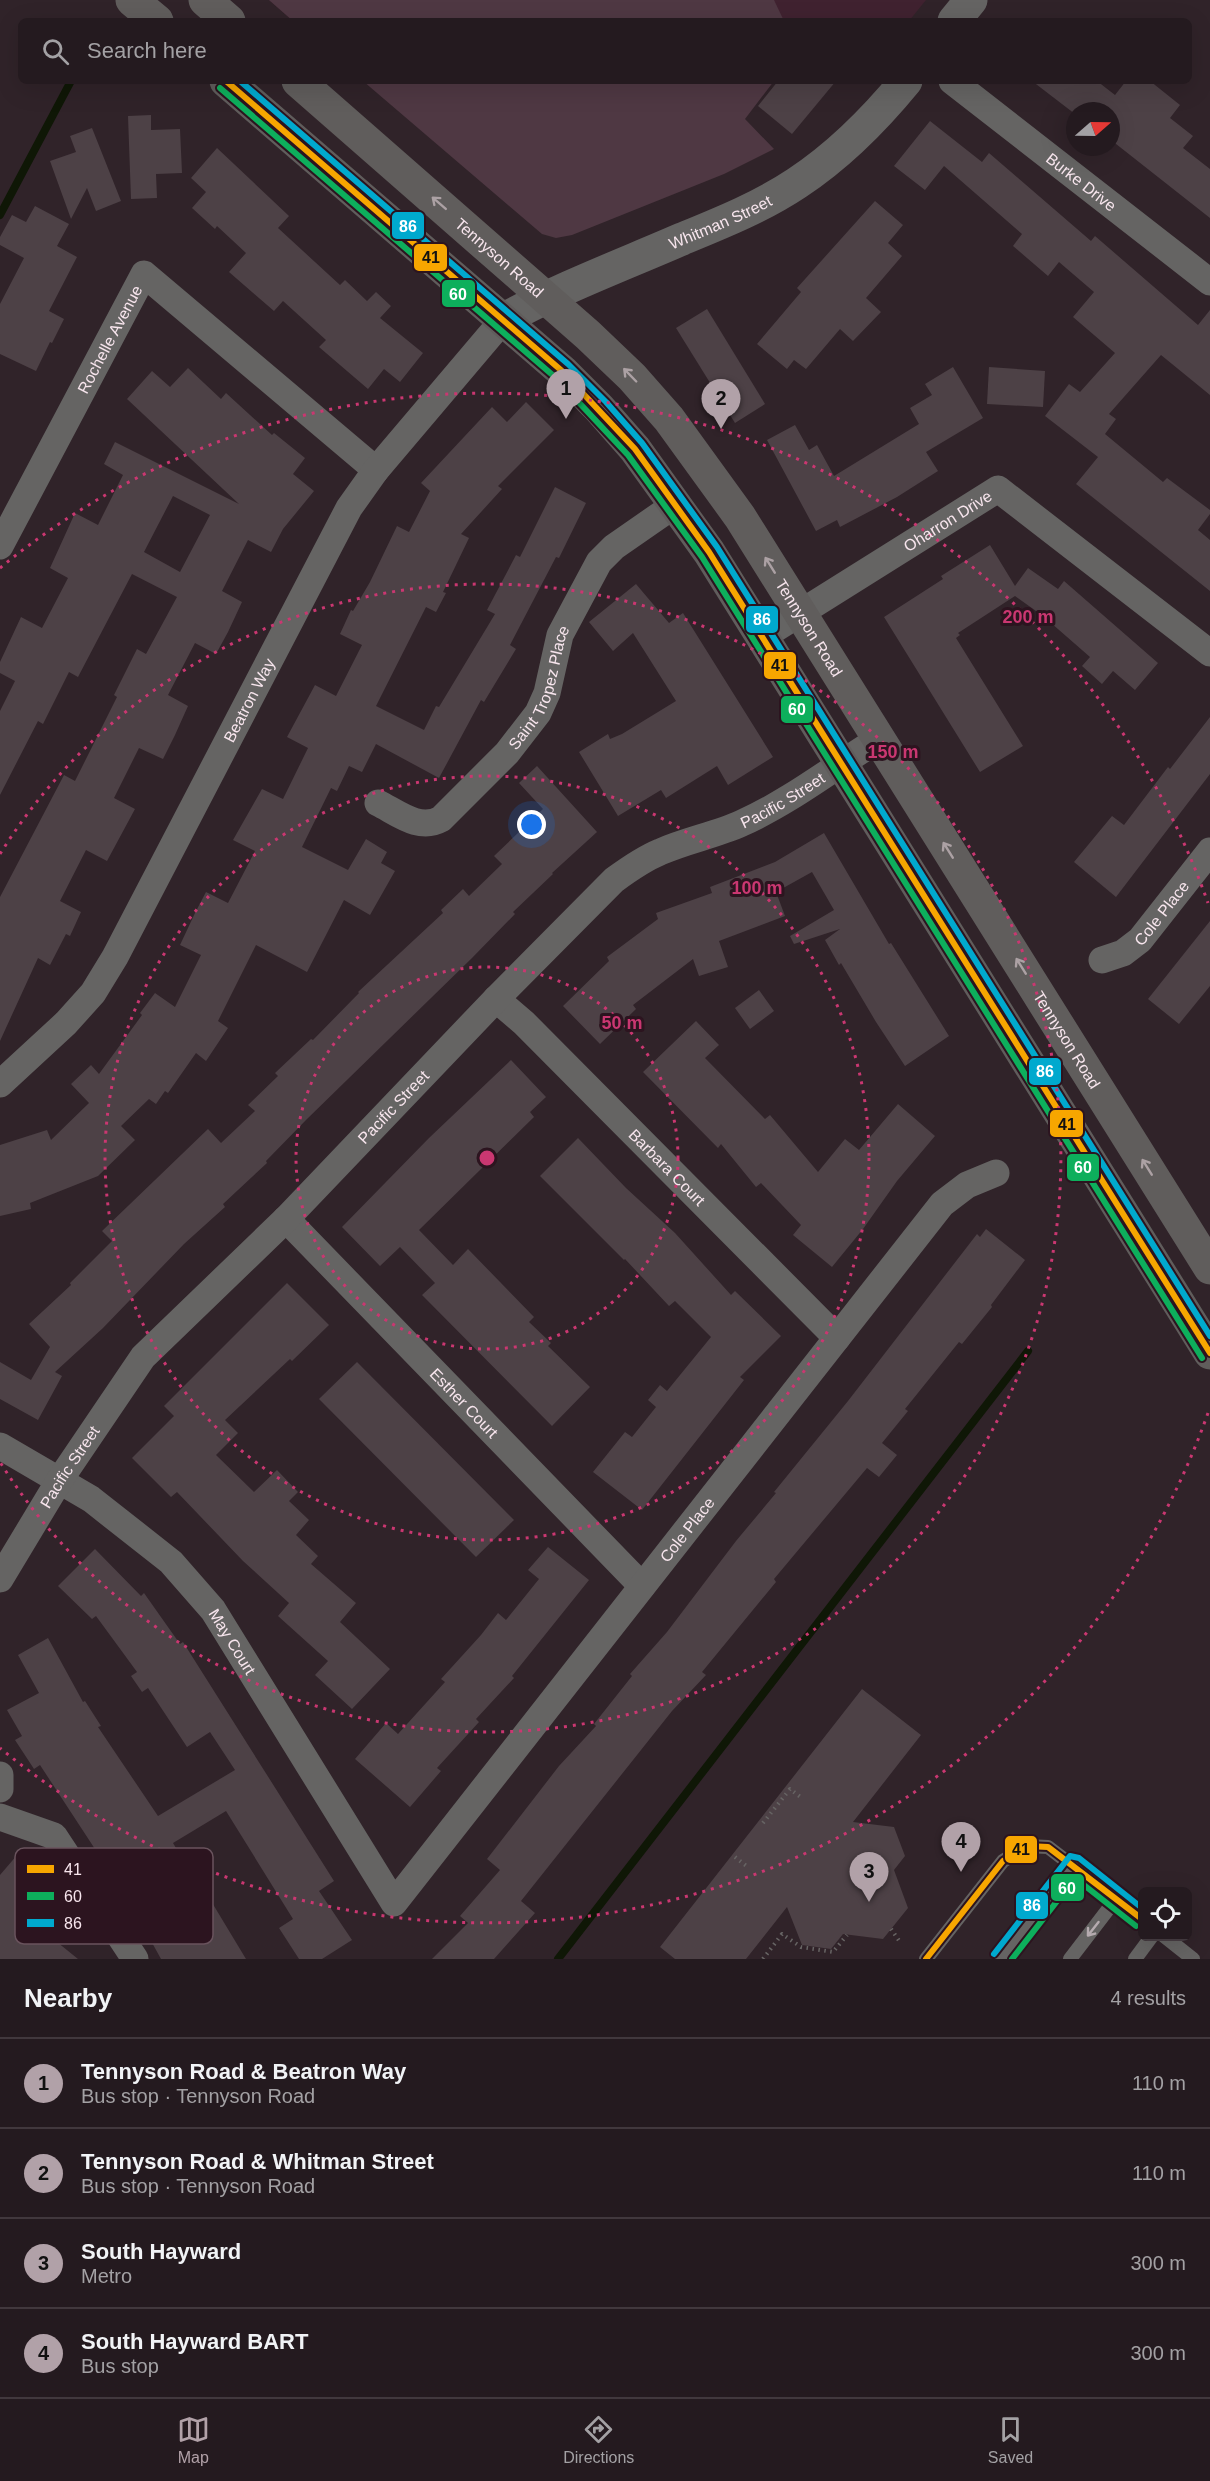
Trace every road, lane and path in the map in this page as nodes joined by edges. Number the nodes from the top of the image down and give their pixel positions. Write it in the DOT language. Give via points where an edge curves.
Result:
graph roads {
  1 [pos="132,0"];
  2 [pos="205,0"];
  3 [pos="971,0"];
  4 [pos="153,18"];
  5 [pos="226,18"];
  6 [pos="956,18"];
  7 [pos="230,84"];
  8 [pos="301,84"];
  9 [pos="956,84"];
  10 [pos="896,88"];
  11 [pos="1210,282"];
  12 [pos="546,296"];
  13 [pos="504,319"];
  14 [pos="376,470"];
  15 [pos="676,504"];
  16 [pos="0,546"];
  17 [pos="800,613"];
  18 [pos="762,637"];
  19 [pos="1210,653"];
  20 [pos="879,739"];
  21 [pos="841,763"];
  22 [pos="378,803"];
  23 [pos="1210,851"];
  24 [pos="1102,960"];
  25 [pos="496,999"];
  26 [pos="0,1084"];
  27 [pos="996,1173"];
  28 [pos="286,1219"];
  29 [pos="1210,1268"];
  30 [pos="837,1338"];
  31 [pos="1210,1353"];
  32 [pos="0,1446"];
  33 [pos="59,1481"];
  34 [pos="0,1579"];
  35 [pos="642,1586"];
  36 [pos="0,1775"];
  37 [pos="0,1789"];
  38 [pos="803,1799"];
  39 [pos="0,1817"];
  40 [pos="763,1823"];
  41 [pos="62,1848"];
  42 [pos="735,1857"];
  43 [pos="1073,1865"];
  44 [pos="749,1868"];
  45 [pos="1116,1899"];
  46 [pos="394,1903"];
  47 [pos="1138,1915"];
  48 [pos="891,1929"];
  49 [pos="848,1935"];
  50 [pos="1148,1941"];
  51 [pos="1170,1941"];
  52 [pos="900,1942"];
  53 [pos="125,1944"];
  54 [pos="135,1959"];
  55 [pos="763,1959"];
  56 [pos="926,1959"];
  57 [pos="1001,1959"];
  58 [pos="1070,1959"];
  59 [pos="1134,1959"];
  60 [pos="1193,1959"];
  1 -- 4 [label="main road"];
  2 -- 5 [label="main road"];
  3 -- 6 [label="street"];
  7 -- 13 [label="main road"];
  12 -- 8 [label="main road, Tennyson Road, one-way"];
  9 -- 11 [label="street, Burke Drive"];
  10 -- 12 [label="street, Whitman Street" via="865,127 796,184 759,205"];
  12 -- 13 [label="street, Whitman Street"];
  17 -- 12 [label="main road, Tennyson Road, one-way" via="740,517 669,419 632,377"];
  13 -- 14 [label="street, Beatron Way"];
  13 -- 15 [label="main road" via="599,408"];
  14 -- 16 [label="street, Rochelle Avenue" via="144,274"];
  14 -- 26 [label="street, Beatron Way" via="330,543 93,993"];
  15 -- 18 [label="main road"];
  15 -- 22 [label="street, Saint Tropez Place" via="599,562 560,635 547,693 538,714 507,753 431,825 420,824"];
  17 -- 18 [label="street, Oharron Drive"];
  17 -- 19 [label="street, Oharron Drive" via="998,489"];
  17 -- 20 [label="main road, Tennyson Road"];
  18 -- 21 [label="main road"];
  20 -- 21 [label="street, Pacific Street"];
  29 -- 20 [label="main road, Tennyson Road, one-way"];
  21 -- 25 [label="street, Pacific Street" via="745,822 635,864 614,880"];
  21 -- 31 [label="main road"];
  23 -- 24 [label="street, Cole Place" via="1140,940 1123,954"];
  25 -- 28 [label="street, Pacific Street"];
  25 -- 30 [label="street, Barbara Court"];
  27 -- 30 [label="street, Cole Place" via="967,1185 942,1204"];
  28 -- 33 [label="street, Pacific Street" via="143,1357"];
  28 -- 35 [label="street, Esther Court"];
  30 -- 35 [label="street, Cole Place"];
  32 -- 33 [label="street, May Court"];
  33 -- 34 [label="street, Pacific Street"];
  33 -- 46 [label="street, May Court" via="92,1499 171,1562 213,1610"];
  35 -- 46 [label="street, Cole Place"];
  36 -- 37 [label="street"];
  38 -- 40 [label="path" via="790,1789"];
  39 -- 41 [label="street" via="54,1836"];
  42 -- 44 [label="path"];
  43 -- 45 [label="lane"];
  43 -- 56 [label="lane" via="1048,1846 1026,1846 1003,1861"];
  43 -- 57 [label="lane"];
  45 -- 47 [label="lane"];
  45 -- 58 [label="lane, one-way"];
  48 -- 52 [label="path"];
  49 -- 55 [label="path" via="833,1952 801,1947 782,1934"];
  50 -- 59 [label="lane"];
  51 -- 60 [label="lane"];
  53 -- 54 [label="street"];
}
